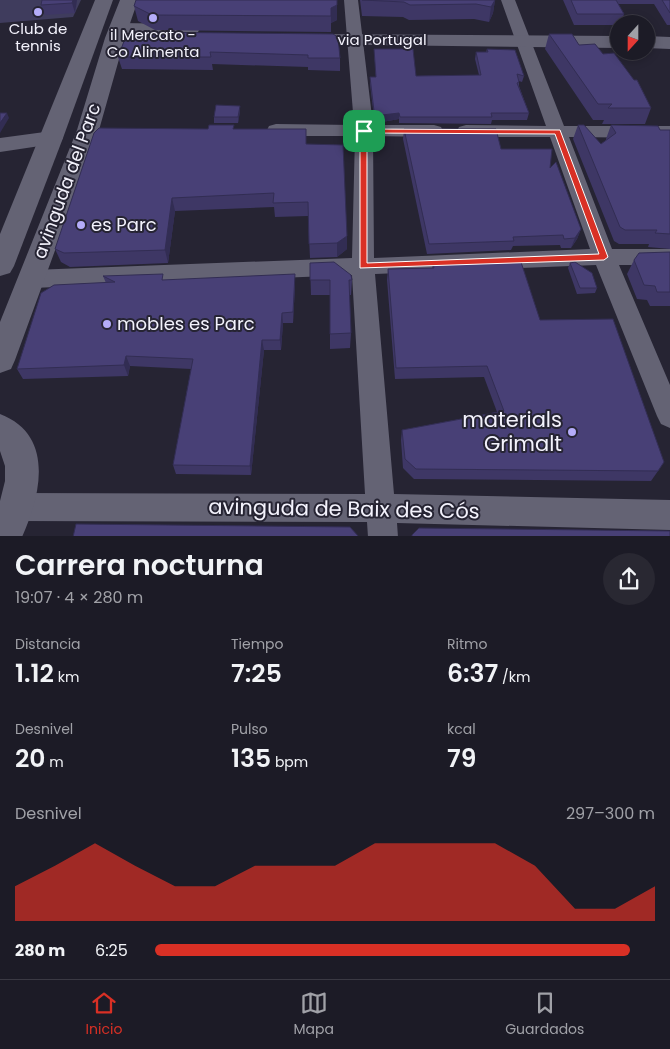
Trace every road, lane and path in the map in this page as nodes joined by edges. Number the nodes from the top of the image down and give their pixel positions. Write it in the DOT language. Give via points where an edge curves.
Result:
graph roads {
  1 [pos="104,0"];
  2 [pos="129,0"];
  3 [pos="351,0"];
  4 [pos="508,0"];
  5 [pos="610,32"];
  6 [pos="655,32"];
  7 [pos="670,32"];
  8 [pos="116,34"];
  9 [pos="209,34"];
  10 [pos="282,35"];
  11 [pos="354,35"];
  12 [pos="522,36"];
  13 [pos="610,41"];
  14 [pos="655,42"];
  15 [pos="670,43"];
  16 [pos="255,130"];
  17 [pos="364,131"];
  18 [pos="558,132"];
  19 [pos="670,132"];
  20 [pos="52,138"];
  21 [pos="0,146"];
  22 [pos="604,257"];
  23 [pos="670,258"];
  24 [pos="0,266"];
  25 [pos="363,266"];
  26 [pos="32,279"];
  27 [pos="0,360"];
  28 [pos="659,361"];
  29 [pos="670,416"];
  30 [pos="0,430"];
  31 [pos="17,507"];
  32 [pos="381,508"];
  33 [pos="670,515"];
  34 [pos="0,536"];
  35 [pos="383,536"];
  1 -- 20 [label="main road, avinguda del Parc"];
  2 -- 8 [label="main road, avinguda del Parc"];
  3 -- 11 [label="street"];
  4 -- 12 [label="street"];
  5 -- 12 [label="main road, via Portugal"];
  6 -- 7 [label="main road"];
  8 -- 9 [label="main road"];
  8 -- 26 [label="main road, avinguda del Parc" via="97,130"];
  10 -- 11 [label="main road, via Portugal"];
  11 -- 12 [label="main road, via Portugal"];
  11 -- 17 [label="street"];
  12 -- 13 [label="main road, via Portugal"];
  12 -- 18 [label="street"];
  14 -- 15 [label="main road"];
  16 -- 17 [label="street"];
  17 -- 18 [label="street"];
  17 -- 25 [label="street"];
  18 -- 19 [label="street"];
  18 -- 22 [label="street"];
  20 -- 21 [label="main road"];
  20 -- 24 [label="main road, avinguda del Parc"];
  22 -- 23 [label="street"];
  22 -- 25 [label="street"];
  22 -- 28 [label="street"];
  25 -- 26 [label="street"];
  25 -- 32 [label="street"];
  26 -- 27 [label="main road, avinguda del Parc"];
  28 -- 29 [label="street"];
  30 -- 31 [label="main road" via="11,436 24,465"];
  31 -- 32 [label="street, avinguda de Baix des Cós"];
  31 -- 34 [label="main road"];
  32 -- 33 [label="street, avinguda de Baix des Cós"];
  32 -- 35 [label="street"];
}
